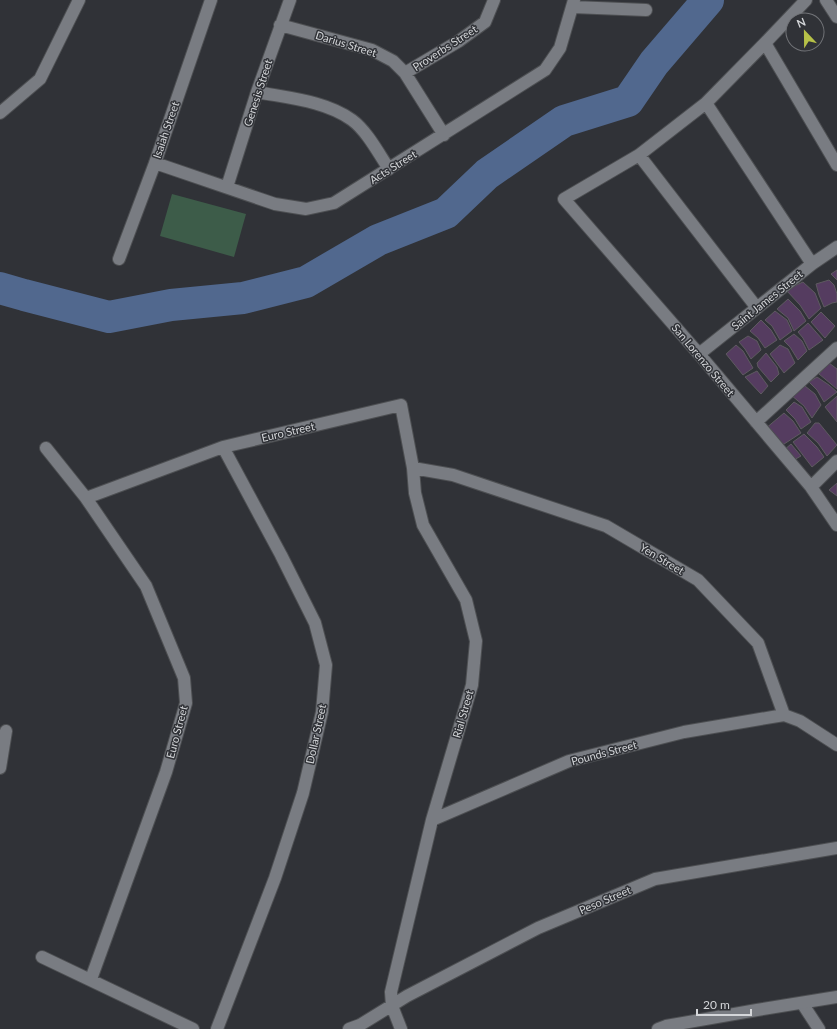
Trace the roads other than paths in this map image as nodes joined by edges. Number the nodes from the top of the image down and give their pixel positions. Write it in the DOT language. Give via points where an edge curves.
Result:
graph roads {
  1 [pos="79,0"];
  2 [pos="211,0"];
  3 [pos="290,0"];
  4 [pos="494,0"];
  5 [pos="806,0"];
  6 [pos="826,0"];
  7 [pos="574,3"];
  8 [pos="646,10"];
  9 [pos="837,17"];
  10 [pos="280,25"];
  11 [pos="765,43"];
  12 [pos="405,73"];
  13 [pos="257,92"];
  14 [pos="706,103"];
  15 [pos="0,113"];
  16 [pos="444,135"];
  17 [pos="639,156"];
  18 [pos="155,163"];
  19 [pos="837,165"];
  20 [pos="389,169"];
  21 [pos="227,187"];
  22 [pos="837,247"];
  23 [pos="119,259"];
  24 [pos="812,264"];
  25 [pos="757,308"];
  26 [pos="837,348"];
  27 [pos="699,354"];
  28 [pos="401,405"];
  29 [pos="756,422"];
  30 [pos="223,447"];
  31 [pos="46,448"];
  32 [pos="837,461"];
  33 [pos="413,468"];
  34 [pos="811,487"];
  35 [pos="86,498"];
  36 [pos="837,525"];
  37 [pos="784,715"];
  38 [pos="6,731"];
  39 [pos="837,745"];
  40 [pos="0,768"];
  41 [pos="432,820"];
  42 [pos="837,848"];
  43 [pos="42,957"];
  44 [pos="91,979"];
  45 [pos="837,997"];
  46 [pos="802,1003"];
  47 [pos="392,1006"];
  48 [pos="192,1029"];
  49 [pos="217,1029"];
  50 [pos="349,1029"];
  51 [pos="401,1029"];
  52 [pos="658,1029"];
  53 [pos="819,1029"];
  1 -- 15 [label="street" via="40,79"];
  2 -- 18 [label="street, Isaiah Street"];
  3 -- 10 [label="street, Genesis Street"];
  4 -- 12 [label="street, Proverbs Street" via="485,22"];
  5 -- 11 [label="street"];
  6 -- 9 [label="street"];
  7 -- 8 [label="street"];
  7 -- 16 [label="street, Acts Street" via="560,48 545,70"];
  10 -- 12 [label="street, Darius Street" via="372,50 393,61"];
  10 -- 13 [label="street, Genesis Street"];
  11 -- 14 [label="street"];
  11 -- 19 [label="street"];
  12 -- 16 [label="street, Darius Street"];
  13 -- 20 [label="street" via="329,106 353,120 369,138"];
  13 -- 21 [label="street, Genesis Street"];
  14 -- 17 [label="street"];
  14 -- 24 [label="street"];
  16 -- 20 [label="street, Acts Street"];
  17 -- 25 [label="street"];
  17 -- 27 [label="street, San Lorenzo Street" via="564,199"];
  18 -- 21 [label="street, Acts Street"];
  18 -- 23 [label="street, Isaiah Street"];
  20 -- 21 [label="street, Acts Street" via="334,203 306,209 275,204"];
  22 -- 24 [label="street, Saint James Street"];
  24 -- 25 [label="street, Saint James Street"];
  25 -- 27 [label="street, Saint James Street"];
  26 -- 29 [label="street"];
  27 -- 29 [label="street, San Lorenzo Street"];
  28 -- 30 [label="street, Euro Street"];
  28 -- 33 [label="street, Rial Street"];
  29 -- 34 [label="street, San Lorenzo Street"];
  30 -- 35 [label="street, Euro Street"];
  30 -- 49 [label="street, Dollar Street" via="315,623 326,665 322,712 303,793 276,878"];
  31 -- 35 [label="street, Euro Street"];
  32 -- 34 [label="street"];
  33 -- 37 [label="street, Yen Street" via="453,475 606,526 698,580 758,644"];
  33 -- 41 [label="street, Rial Street" via="415,493 423,525 466,600 476,641 472,685"];
  34 -- 36 [label="street, San Lorenzo Street"];
  35 -- 44 [label="street, Euro Street" via="146,586 184,678 186,703 166,772"];
  37 -- 39 [label="street" via="800,721"];
  37 -- 41 [label="street, Pounds Street" via="684,732 569,762"];
  38 -- 40 [label="street"];
  41 -- 47 [label="street, Rial Street" via="391,992"];
  42 -- 47 [label="street, Peso Street" via="655,879 538,928"];
  43 -- 44 [label="street"];
  44 -- 48 [label="street"];
  45 -- 46 [label="street"];
  46 -- 52 [label="street"];
  46 -- 53 [label="street"];
  47 -- 50 [label="street"];
  47 -- 51 [label="street, Rial Street"];
}
